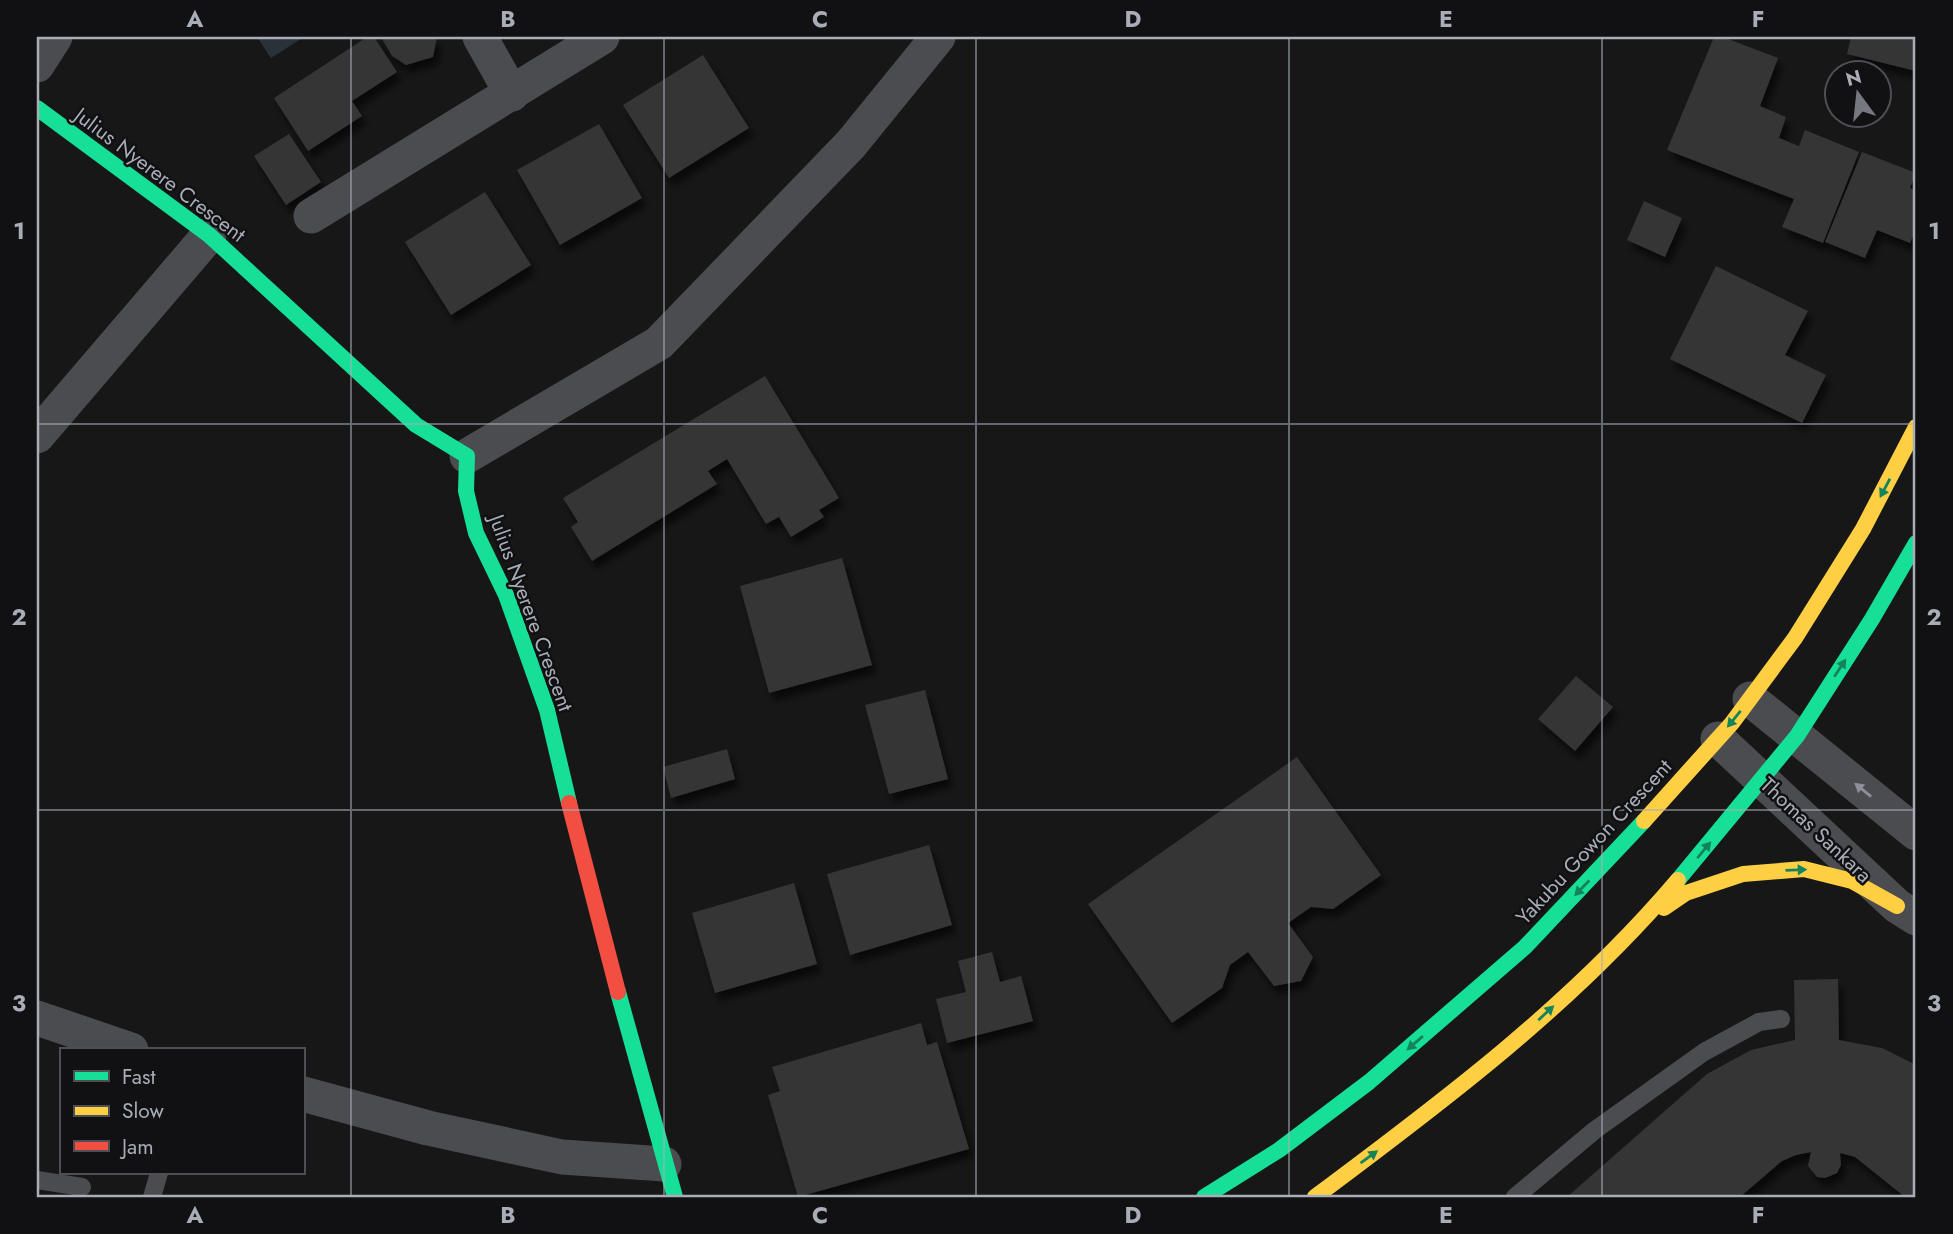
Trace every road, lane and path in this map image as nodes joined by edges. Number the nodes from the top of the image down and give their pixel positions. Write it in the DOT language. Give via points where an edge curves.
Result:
graph roads {
  1 [pos="55,37"];
  2 [pos="480,37"];
  3 [pos="602,37"];
  4 [pos="938,37"];
  5 [pos="37,65"];
  6 [pos="512,94"];
  7 [pos="37,108"];
  8 [pos="311,216"];
  9 [pos="209,234"];
  10 [pos="1916,428"];
  11 [pos="37,436"];
  12 [pos="467,456"];
  13 [pos="1916,542"];
  14 [pos="1750,699"];
  15 [pos="1797,736"];
  16 [pos="1718,739"];
  17 [pos="1763,780"];
  18 [pos="1916,833"];
  19 [pos="1907,912"];
  20 [pos="1642,923"];
  21 [pos="37,1018"];
  22 [pos="1781,1019"];
  23 [pos="125,1048"];
  24 [pos="304,1094"];
  25 [pos="664,1164"];
  26 [pos="159,1174"];
  27 [pos="37,1180"];
  28 [pos="85,1186"];
  29 [pos="1320,1196"];
  30 [pos="152,1197"];
  31 [pos="674,1197"];
  32 [pos="1204,1197"];
  33 [pos="1515,1197"];
  1 -- 5 [label="street"];
  2 -- 6 [label="street"];
  3 -- 6 [label="street"];
  4 -- 12 [label="street" via="851,144 659,343"];
  6 -- 8 [label="street"];
  7 -- 9 [label="main road, Julius Nyerere Crescent"];
  9 -- 11 [label="street"];
  9 -- 12 [label="main road, Julius Nyerere Crescent" via="416,425"];
  10 -- 14 [label="main road, Yakubu Gowon Crescent, one-way" via="1863,529 1795,638"];
  12 -- 25 [label="main road, Julius Nyerere Crescent" via="466,491 476,533 506,595 547,710 589,887"];
  15 -- 13 [label="main road, one-way"];
  14 -- 15 [label="street"];
  14 -- 16 [label="main road, Yakubu Gowon Crescent, one-way"];
  15 -- 17 [label="main road"];
  18 -- 15 [label="street, one-way"];
  16 -- 17 [label="street, Thomas Sankara"];
  16 -- 32 [label="main road, Yakubu Gowon Crescent, one-way" via="1525,947 1369,1082 1279,1150"];
  17 -- 19 [label="street, Thomas Sankara"];
  20 -- 17 [label="main road, one-way"];
  20 -- 19 [label="main road, one-way" via="1686,893 1743,874 1804,869 1852,881"];
  29 -- 20 [label="main road, one-way" via="1527,1031"];
  21 -- 23 [label="street"];
  22 -- 33 [label="lane" via="1759,1022 1704,1052 1595,1129"];
  24 -- 25 [label="street" via="562,1157"];
  25 -- 31 [label="main road, Julius Nyerere Crescent"];
  26 -- 30 [label="lane"];
  27 -- 28 [label="lane"];
}
